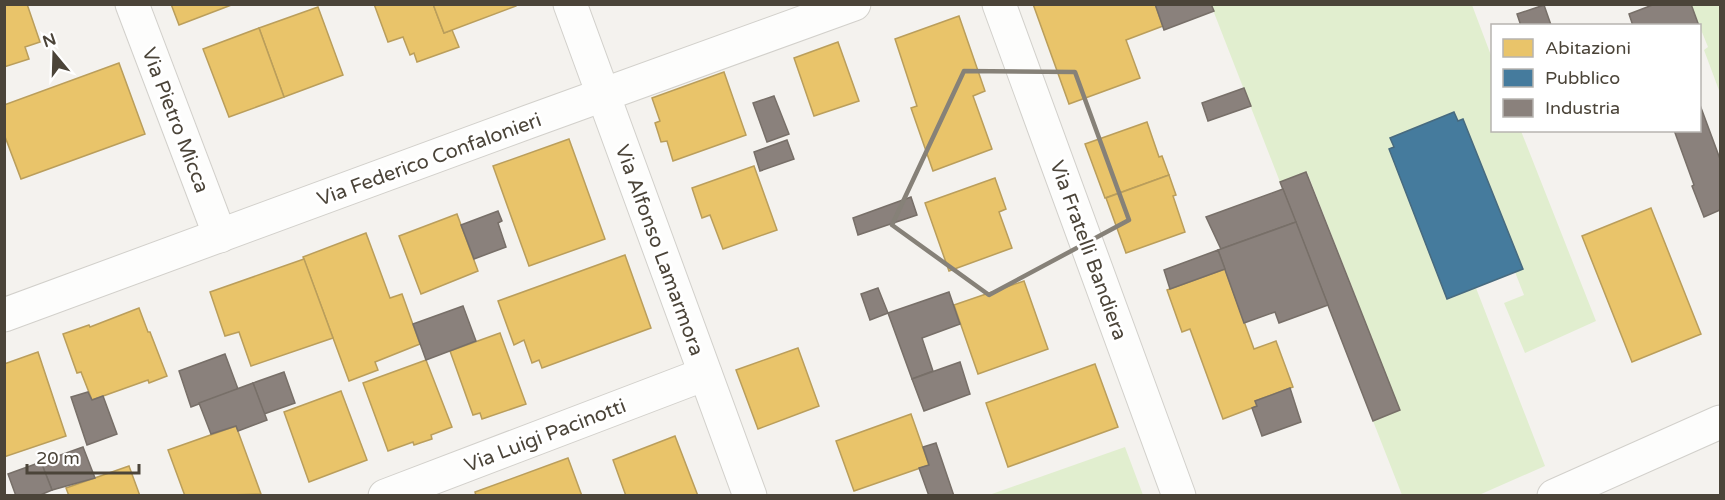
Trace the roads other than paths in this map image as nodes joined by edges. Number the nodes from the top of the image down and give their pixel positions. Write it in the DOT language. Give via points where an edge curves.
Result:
graph roads {
  1 [pos="132,4"];
  2 [pos="570,4"];
  3 [pos="854,4"];
  4 [pos="999,4"];
  5 [pos="603,95"];
  6 [pos="220,236"];
  7 [pos="4,315"];
  8 [pos="705,374"];
  9 [pos="1720,422"];
  10 [pos="385,495"];
  11 [pos="750,495"];
  12 [pos="1179,495"];
  13 [pos="1554,495"];
  1 -- 6 [label="street, Via Pietro Micca"];
  2 -- 5 [label="street, Via Alfonso Lamarmora"];
  3 -- 5 [label="street, Via Federico Confalonieri"];
  4 -- 12 [label="street, Via Fratelli Bandiera"];
  5 -- 6 [label="street, Via Federico Confalonieri"];
  5 -- 8 [label="street, Via Alfonso Lamarmora"];
  6 -- 7 [label="street, Via Federico Confalonieri"];
  8 -- 10 [label="street, Via Luigi Pacinotti"];
  8 -- 11 [label="street, Via Alfonso Lamarmora"];
  9 -- 13 [label="street"];
}
